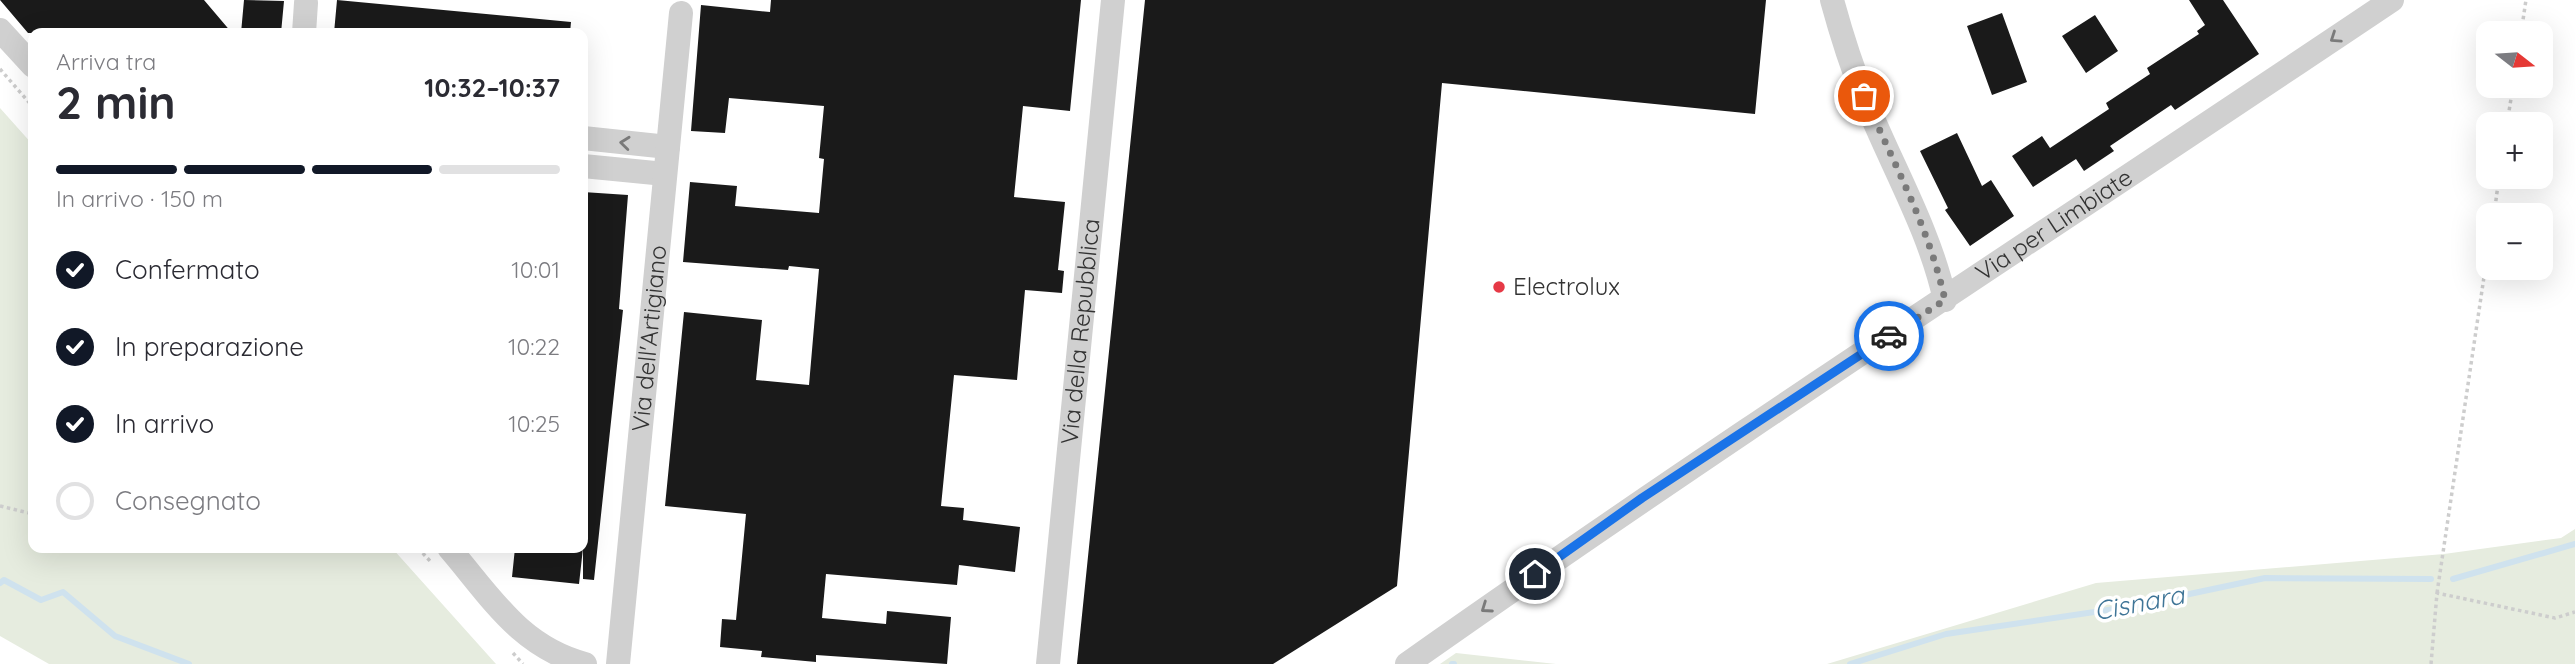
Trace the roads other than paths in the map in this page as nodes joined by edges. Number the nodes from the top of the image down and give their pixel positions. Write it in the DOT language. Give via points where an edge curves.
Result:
graph roads {
  1 [pos="1113,0"];
  2 [pos="1832,0"];
  3 [pos="2392,0"];
  4 [pos="306,3"];
  5 [pos="681,13"];
  6 [pos="304,28"];
  7 [pos="0,30"];
  8 [pos="28,61"];
  9 [pos="588,139"];
  10 [pos="668,147"];
  11 [pos="588,166"];
  12 [pos="665,174"];
  13 [pos="1945,300"];
  14 [pos="453,553"];
  15 [pos="586,664"];
  16 [pos="618,664"];
  17 [pos="1048,664"];
  18 [pos="1407,664"];
  1 -- 17 [label="street, Via della Repubblica"];
  2 -- 13 [label="street" via="1864,96 1924,232"];
  3 -- 13 [label="street, Via per Limbiate, one-way"];
  4 -- 6 [label="street"];
  5 -- 10 [label="street, Via dell'Artigiano"];
  7 -- 8 [label="street"];
  10 -- 9 [label="street, one-way"];
  10 -- 12 [label="street, Via dell'Artigiano"];
  11 -- 12 [label="street"];
  12 -- 16 [label="street, Via dell'Artigiano"];
  13 -- 18 [label="street, Via per Limbiate, one-way" via="1642,498"];
  14 -- 15 [label="street" via="521,633 557,657"];
}
